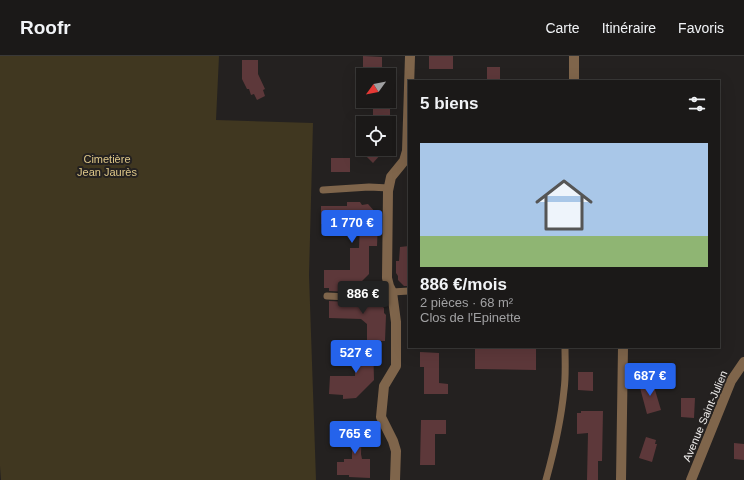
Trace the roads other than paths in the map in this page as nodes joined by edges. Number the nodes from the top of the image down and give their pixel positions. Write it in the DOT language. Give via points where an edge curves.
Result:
graph roads {
  1 [pos="410,56"];
  2 [pos="574,56"];
  3 [pos="409,80"];
  4 [pos="574,80"];
  5 [pos="408,120"];
  6 [pos="406,163"];
  7 [pos="389,188"];
  8 [pos="324,190"];
  9 [pos="391,289"];
  10 [pos="408,291"];
  11 [pos="328,296"];
  12 [pos="565,348"];
  13 [pos="623,348"];
  14 [pos="744,362"];
  15 [pos="395,480"];
  16 [pos="546,480"];
  17 [pos="621,480"];
  18 [pos="691,480"];
  1 -- 3 [label="street"];
  2 -- 4 [label="street"];
  5 -- 6 [label="street"];
  6 -- 7 [label="street" via="392,177"];
  7 -- 8 [label="lane"];
  7 -- 9 [label="street" via="387,278"];
  9 -- 10 [label="lane"];
  9 -- 11 [label="lane" via="359,291 349,296"];
  9 -- 15 [label="street" via="396,322 396,366 384,386 381,417 396,451"];
  12 -- 16 [label="lane" via="561,417"];
  13 -- 17 [label="street"];
  14 -- 18 [label="street, Avenue Saint-Julien" via="731,381"];
}
